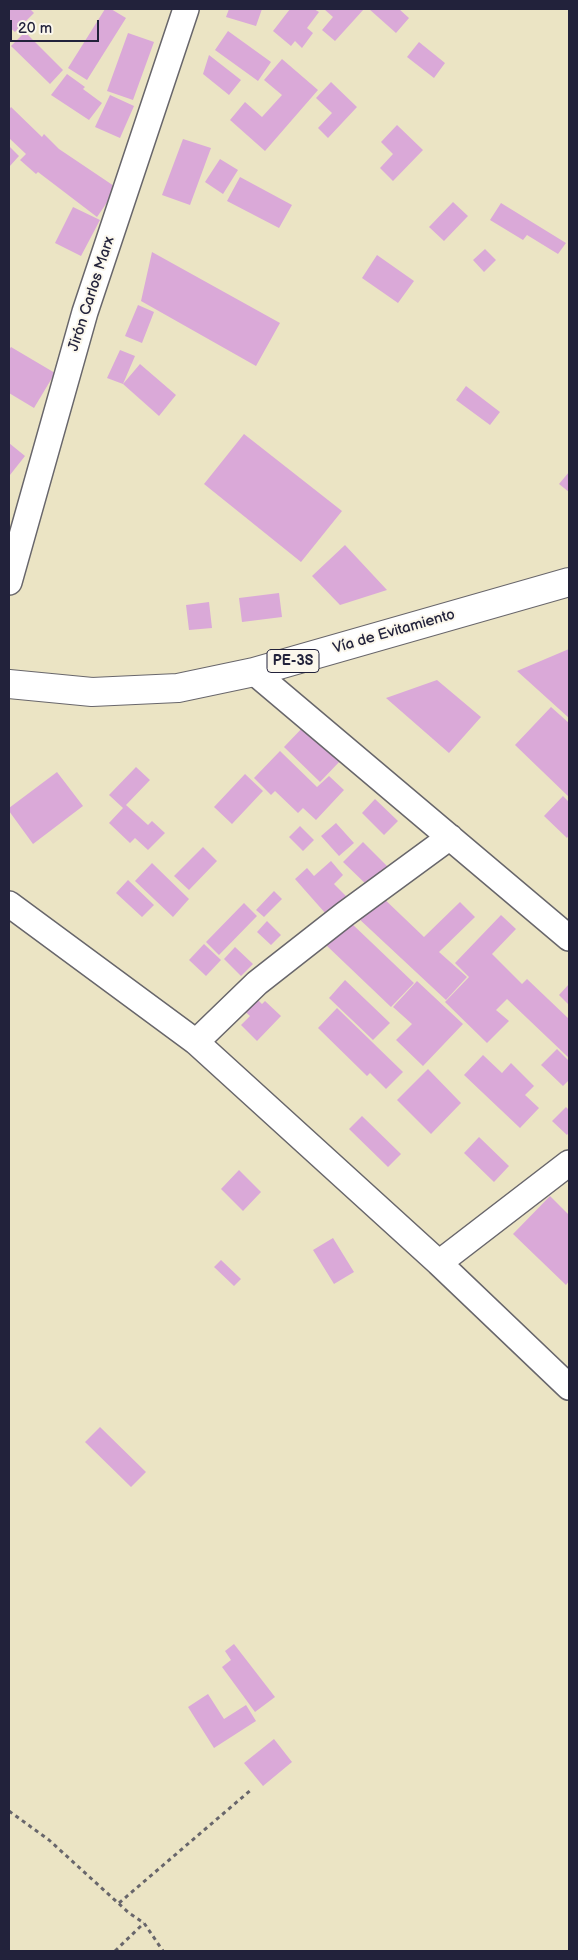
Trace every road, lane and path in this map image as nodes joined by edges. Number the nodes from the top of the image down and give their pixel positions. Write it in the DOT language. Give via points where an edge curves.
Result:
graph roads {
  1 [pos="186,9"];
  2 [pos="9,582"];
  3 [pos="568,583"];
  4 [pos="254,672"];
  5 [pos="9,684"];
  6 [pos="450,838"];
  7 [pos="9,904"];
  8 [pos="569,938"];
  9 [pos="196,1042"];
  10 [pos="569,1163"];
  11 [pos="439,1263"];
  12 [pos="569,1387"];
  13 [pos="252,1789"];
  14 [pos="9,1811"];
  15 [pos="119,1903"];
  16 [pos="144,1924"];
  17 [pos="115,1951"];
  18 [pos="162,1951"];
  1 -- 2 [label="street, Jirón Carlos Marx" via="85,312"];
  3 -- 4 [label="highway, Vía de Evitamiento / PE-3S"];
  4 -- 5 [label="highway, Vía de Evitamiento / PE-3S" via="178,688 92,692"];
  4 -- 6 [label="street"];
  6 -- 8 [label="street"];
  6 -- 9 [label="street" via="257,983"];
  7 -- 9 [label="street"];
  9 -- 11 [label="street"];
  10 -- 11 [label="street"];
  11 -- 12 [label="street"];
  13 -- 15 [label="path"];
  14 -- 15 [label="path" via="49,1840"];
  15 -- 16 [label="path"];
  16 -- 17 [label="path"];
  16 -- 18 [label="path"];
}
